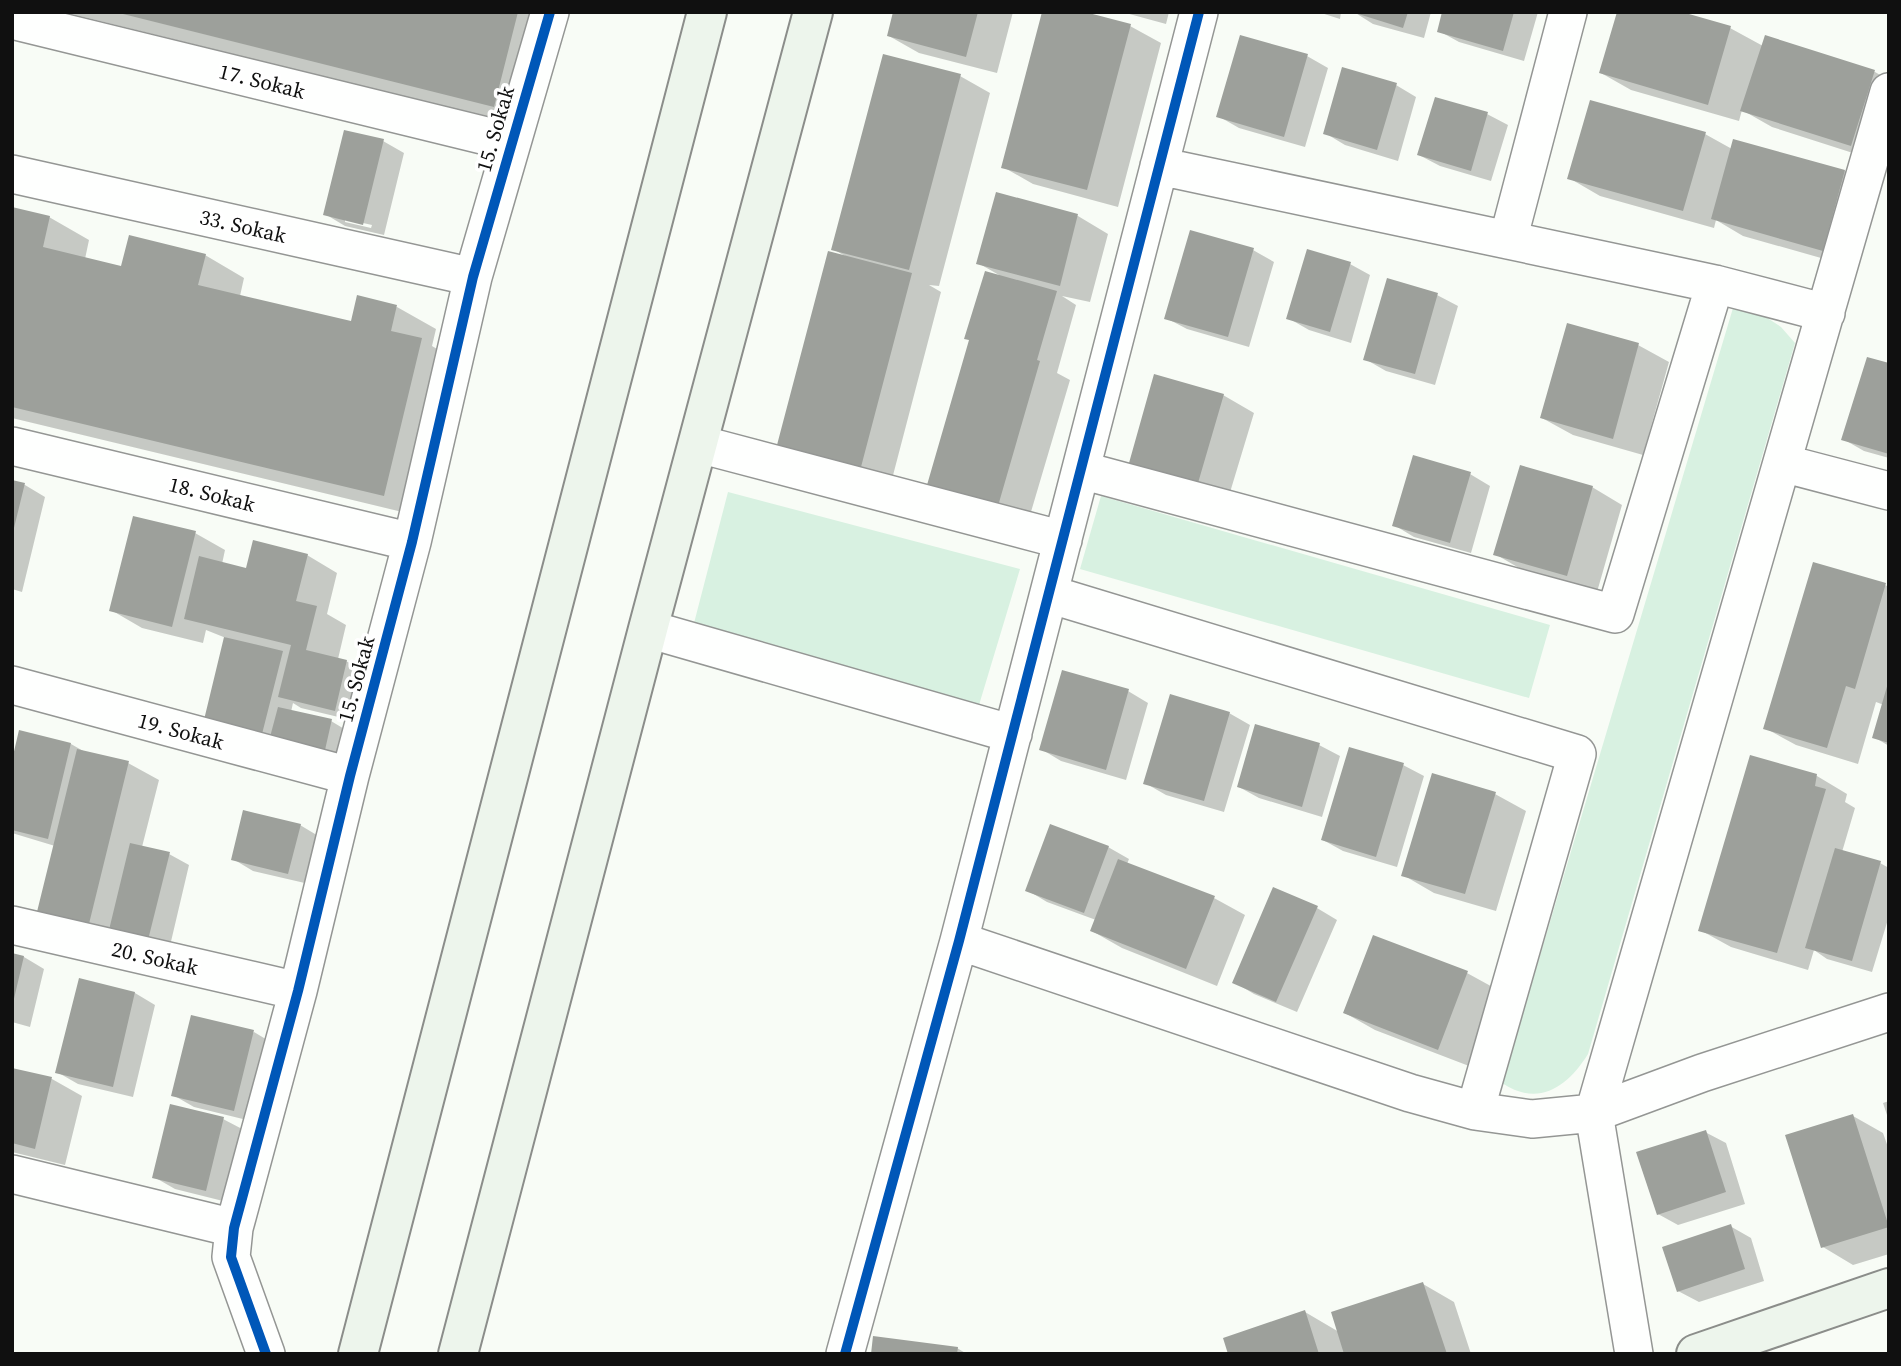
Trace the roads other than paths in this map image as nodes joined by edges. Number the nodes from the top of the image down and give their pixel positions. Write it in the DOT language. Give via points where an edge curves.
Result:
graph roads {
  1 [pos="550,12"];
  2 [pos="708,12"];
  3 [pos="813,12"];
  4 [pos="1199,12"];
  5 [pos="1568,12"];
  6 [pos="12,20"];
  7 [pos="1889,92"];
  8 [pos="511,142"];
  9 [pos="1159,166"];
  10 [pos="12,174"];
  11 [pos="1508,240"];
  12 [pos="473,277"];
  13 [pos="1715,284"];
  14 [pos="1826,313"];
  15 [pos="699,444"];
  16 [pos="12,446"];
  17 [pos="1782,463"];
  18 [pos="1081,470"];
  19 [pos="1889,491"];
  20 [pos="1063,540"];
  21 [pos="412,542"];
  22 [pos="1049,594"];
  23 [pos="648,629"];
  24 [pos="12,685"];
  25 [pos="1013,734"];
  26 [pos="350,776"];
  27 [pos="12,925"];
  28 [pos="959,942"];
  29 [pos="298,991"];
  30 [pos="1889,1012"];
  31 [pos="1475,1111"];
  32 [pos="1594,1112"];
  33 [pos="12,1174"];
  34 [pos="234,1228"];
  35 [pos="1889,1288"];
  36 [pos="266,1354"];
  37 [pos="358,1354"];
  38 [pos="458,1354"];
  39 [pos="845,1354"];
  40 [pos="1634,1354"];
  41 [pos="1696,1354"];
  1 -- 8 [label="street, 15. Sokak"];
  2 -- 37 [label="main road"];
  3 -- 15 [label="main road"];
  4 -- 9 [label="street"];
  5 -- 11 [label="street"];
  6 -- 8 [label="street, 17. Sokak"];
  7 -- 14 [label="street"];
  8 -- 12 [label="street, 15. Sokak"];
  9 -- 11 [label="street"];
  9 -- 18 [label="street"];
  10 -- 12 [label="street, 33. Sokak"];
  11 -- 13 [label="street"];
  12 -- 21 [label="street, 15. Sokak"];
  13 -- 14 [label="street"];
  13 -- 18 [label="street" via="1615,614"];
  14 -- 17 [label="street"];
  15 -- 20 [label="street"];
  15 -- 23 [label="main road"];
  16 -- 21 [label="street, 18. Sokak"];
  17 -- 19 [label="street"];
  17 -- 32 [label="street"];
  18 -- 20 [label="street"];
  20 -- 22 [label="street"];
  21 -- 26 [label="street, 15. Sokak"];
  22 -- 25 [label="street"];
  22 -- 31 [label="street" via="1577,754"];
  23 -- 25 [label="street"];
  23 -- 38 [label="main road"];
  24 -- 26 [label="street, 19. Sokak"];
  25 -- 28 [label="street"];
  26 -- 29 [label="street, 15. Sokak"];
  27 -- 29 [label="street, 20. Sokak"];
  28 -- 31 [label="street"];
  28 -- 39 [label="street"];
  29 -- 34 [label="street, 15. Sokak"];
  30 -- 32 [label="street"];
  31 -- 32 [label="street" via="1532,1119"];
  32 -- 40 [label="street"];
  33 -- 34 [label="street"];
  34 -- 36 [label="street, 15. Sokak" via="231,1257"];
  35 -- 41 [label="main road"];
}
